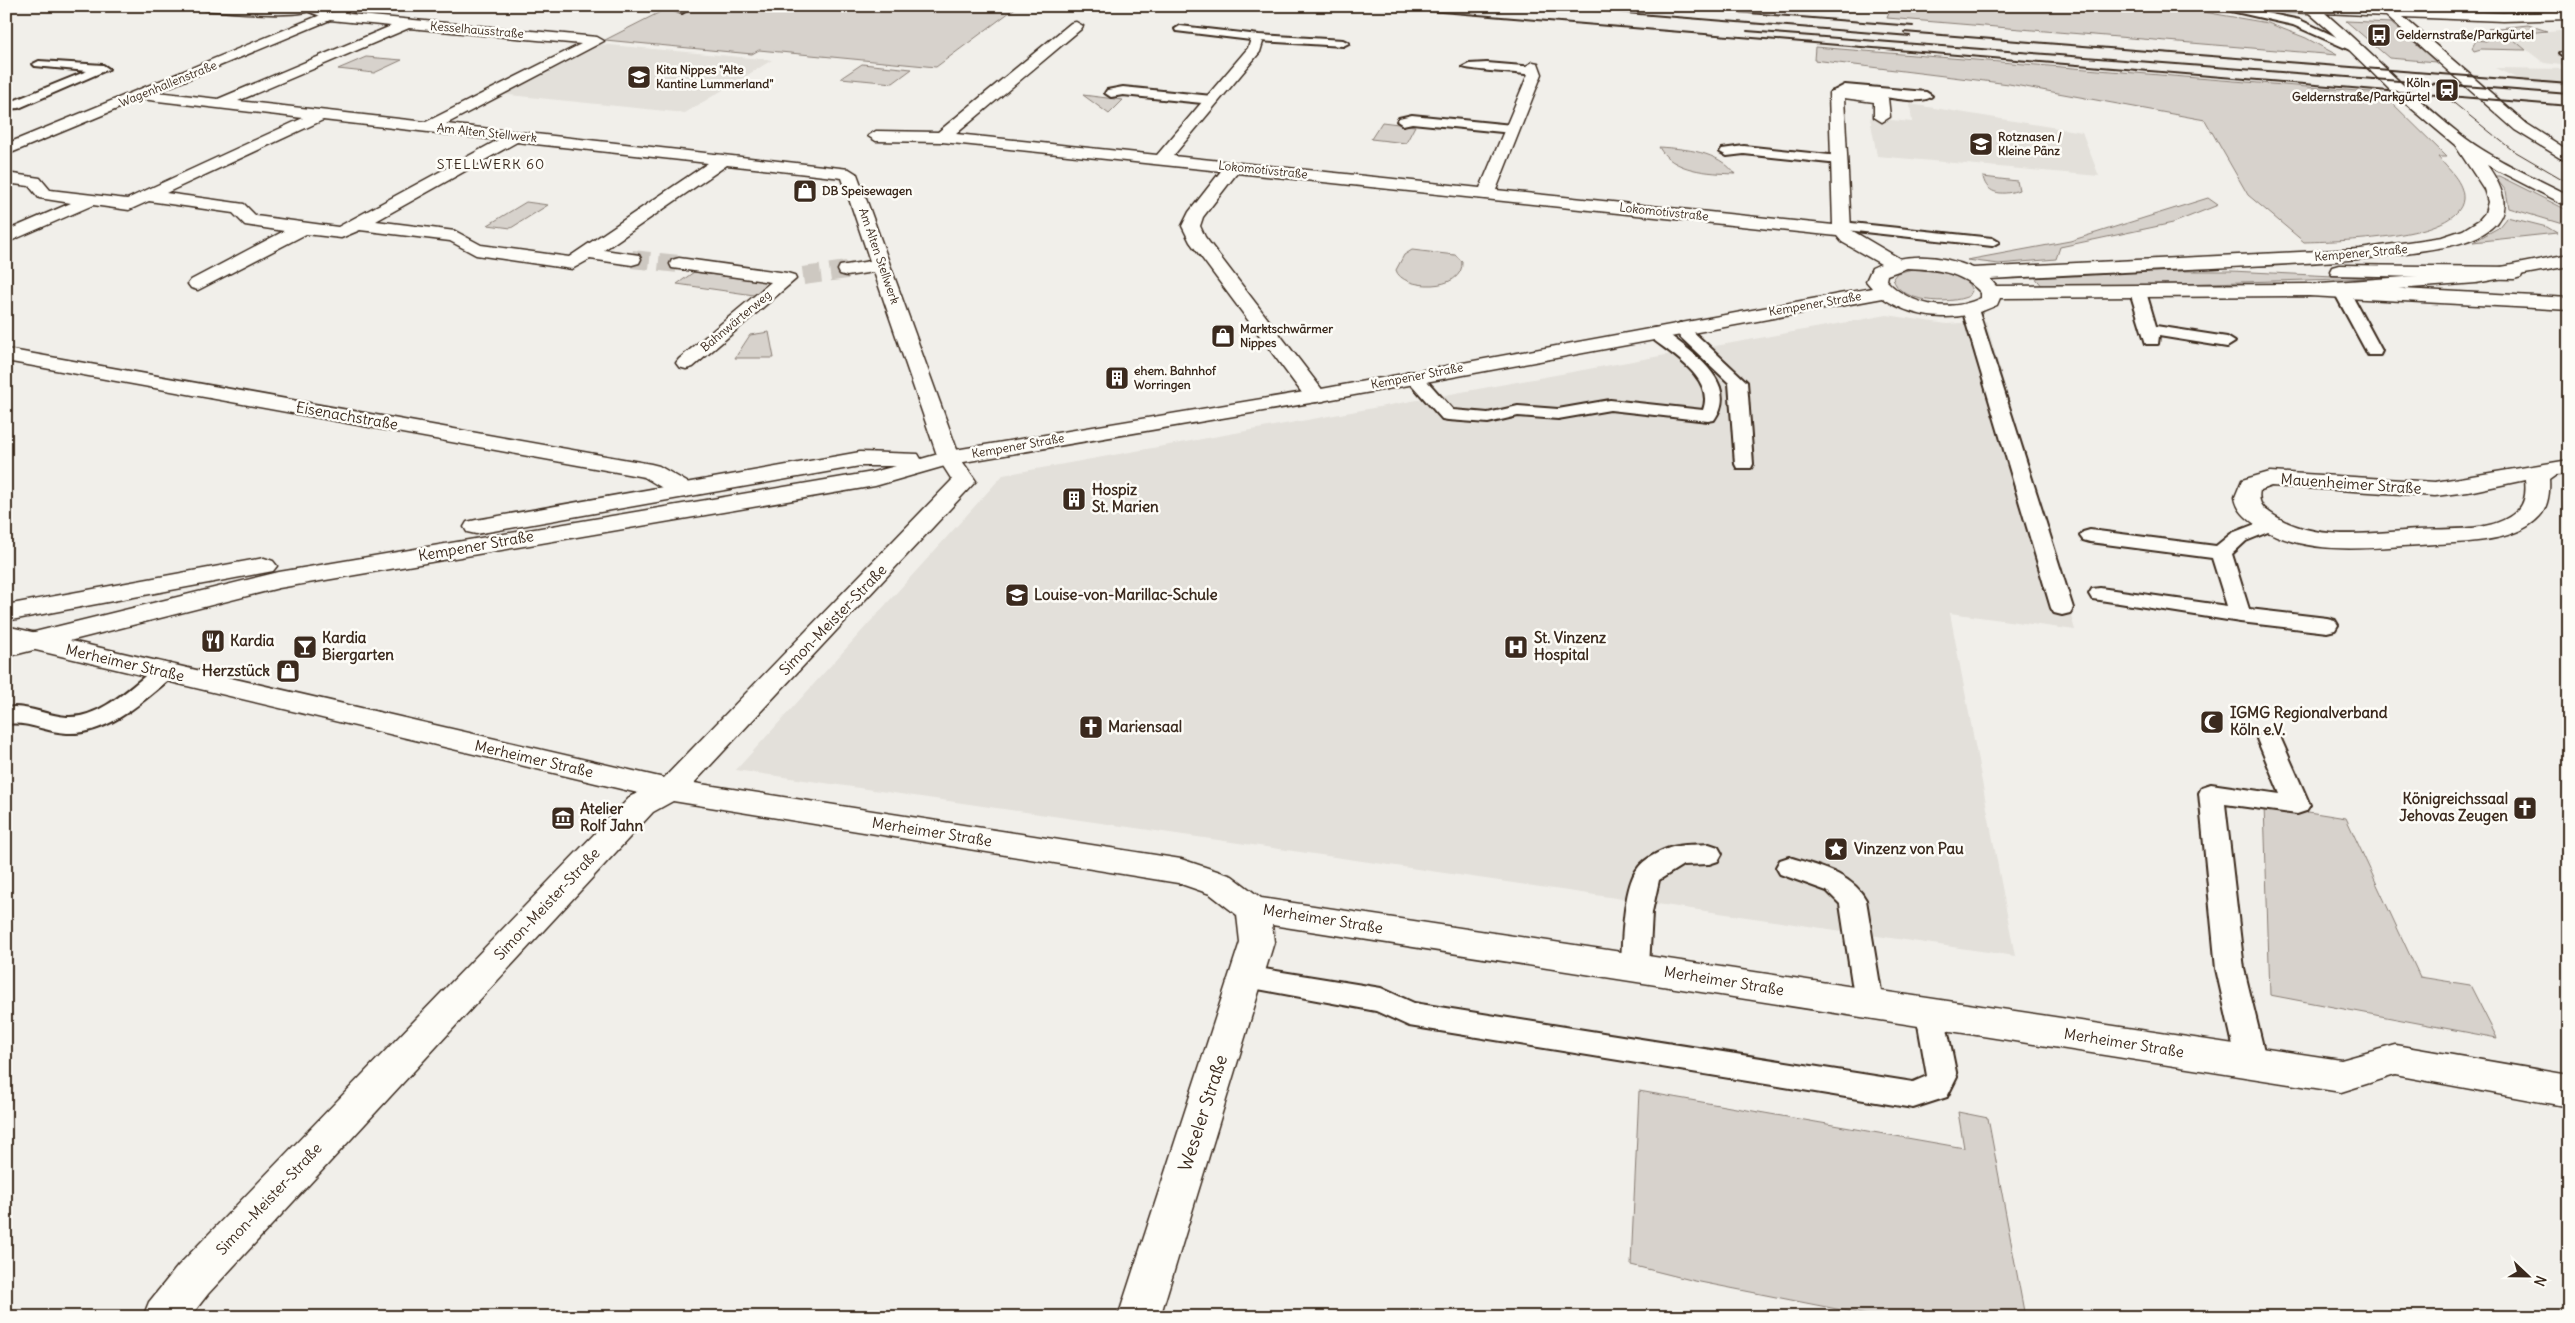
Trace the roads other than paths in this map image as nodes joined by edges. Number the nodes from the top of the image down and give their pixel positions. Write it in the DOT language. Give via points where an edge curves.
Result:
graph roads {
  1 [pos="205,6"];
  2 [pos="370,6"];
  3 [pos="668,6"];
  4 [pos="2214,6"];
  5 [pos="2246,6"];
  6 [pos="2360,6"];
  7 [pos="259,8"];
  8 [pos="309,8"];
  9 [pos="2312,8"];
  10 [pos="2569,8"];
  11 [pos="2386,9"];
  12 [pos="682,10"];
  13 [pos="2569,15"];
  14 [pos="328,16"];
  15 [pos="2503,16"];
  16 [pos="408,23"];
  17 [pos="1076,26"];
  18 [pos="1180,29"];
  19 [pos="2434,35"];
  20 [pos="1258,41"];
  21 [pos="597,42"];
  22 [pos="1343,43"];
  23 [pos="1200,44"];
  24 [pos="2354,48"];
  25 [pos="2569,54"];
  26 [pos="2569,58"];
  27 [pos="39,64"];
  28 [pos="1469,68"];
  29 [pos="1534,68"];
  30 [pos="1836,93"];
  31 [pos="1111,94"];
  32 [pos="141,95"];
  33 [pos="1926,96"];
  34 [pos="1212,100"];
  35 [pos="220,104"];
  36 [pos="6,105"];
  37 [pos="321,115"];
  38 [pos="1882,117"];
  39 [pos="1403,121"];
  40 [pos="429,127"];
  41 [pos="1512,129"];
  42 [pos="516,136"];
  43 [pos="876,136"];
  44 [pos="942,137"];
  45 [pos="2461,142"];
  46 [pos="6,150"];
  47 [pos="1728,152"];
  48 [pos="2569,158"];
  49 [pos="724,160"];
  50 [pos="1161,160"];
  51 [pos="1839,160"];
  52 [pos="1232,167"];
  53 [pos="6,178"];
  54 [pos="1486,194"];
  55 [pos="147,196"];
  56 [pos="91,200"];
  57 [pos="2569,202"];
  58 [pos="358,224"];
  59 [pos="303,228"];
  60 [pos="1842,228"];
  61 [pos="6,238"];
  62 [pos="1992,242"];
  63 [pos="586,253"];
  64 [pos="632,259"];
  65 [pos="2569,260"];
  66 [pos="679,264"];
  67 [pos="882,264"];
  68 [pos="1896,264"];
  69 [pos="2135,267"];
  70 [pos="847,270"];
  71 [pos="2514,273"];
  72 [pos="1972,274"];
  73 [pos="198,284"];
  74 [pos="2309,290"];
  75 [pos="1884,292"];
  76 [pos="1991,292"];
  77 [pos="2138,292"];
  78 [pos="2342,292"];
  79 [pos="2569,304"];
  80 [pos="1970,309"];
  81 [pos="1680,328"];
  82 [pos="1656,333"];
  83 [pos="2227,342"];
  84 [pos="2374,351"];
  85 [pos="6,355"];
  86 [pos="686,363"];
  87 [pos="1413,376"];
  88 [pos="1316,396"];
  89 [pos="949,458"];
  90 [pos="1744,464"];
  91 [pos="2559,468"];
  92 [pos="684,490"];
  93 [pos="2271,524"];
  94 [pos="2090,536"];
  95 [pos="2221,553"];
  96 [pos="2100,594"];
  97 [pos="2062,608"];
  98 [pos="6,613"];
  99 [pos="2240,615"];
  100 [pos="2327,625"];
  101 [pos="15,641"];
  102 [pos="164,672"];
  103 [pos="6,716"];
  104 [pos="2269,739"];
  105 [pos="670,790"];
  106 [pos="1709,854"];
  107 [pos="1789,867"];
  108 [pos="1253,909"];
  109 [pos="1635,967"];
  110 [pos="1246,976"];
  111 [pos="1868,1003"];
  112 [pos="1930,1013"];
  113 [pos="2252,1062"];
  114 [pos="2569,1091"];
  115 [pos="164,1317"];
  116 [pos="1139,1317"];
  1 -- 7 [label="street"];
  2 -- 14 [label="lane"];
  3 -- 12 [label="lane"];
  4 -- 24 [label="lane" via="2296,22"];
  5 -- 9 [label="street"];
  6 -- 11 [label="street"];
  7 -- 8 [label="street" via="277,11"];
  8 -- 14 [label="lane"];
  9 -- 11 [label="street"];
  9 -- 24 [label="street"];
  10 -- 11 [label="street"];
  11 -- 15 [label="street"];
  11 -- 19 [label="street"];
  13 -- 15 [label="street"];
  14 -- 16 [label="street, Kesselhausstraße"];
  14 -- 32 [label="street, Wagenhallenstraße"];
  15 -- 19 [label="street" via="2470,21"];
  16 -- 21 [label="street, Kesselhausstraße"];
  16 -- 35 [label="street"];
  17 -- 44 [label="street"];
  18 -- 20 [label="lane"];
  19 -- 48 [label="street" via="2521,127"];
  20 -- 22 [label="lane"];
  20 -- 23 [label="lane"];
  20 -- 34 [label="street"];
  21 -- 40 [label="street, Am Alten Stellwerk"];
  24 -- 45 [label="street"];
  25 -- 26 [label="lane" via="2565,54"];
  27 -- 36 [label="lane" via="104,68 15,105"];
  28 -- 29 [label="lane"];
  29 -- 41 [label="street" via="1535,74"];
  30 -- 33 [label="lane" via="1845,89"];
  30 -- 38 [label="street" via="1881,98"];
  30 -- 51 [label="street"];
  31 -- 34 [label="lane" via="1123,91"];
  32 -- 35 [label="street, Am Alten Stellwerk"];
  32 -- 46 [label="street, Wagenhallenstraße"];
  34 -- 50 [label="street"];
  35 -- 37 [label="street, Am Alten Stellwerk"];
  37 -- 40 [label="street, Am Alten Stellwerk"];
  37 -- 55 [label="street"];
  39 -- 41 [label="lane" via="1412,119"];
  40 -- 42 [label="street, Am Alten Stellwerk"];
  41 -- 54 [label="street"];
  42 -- 49 [label="street, Am Alten Stellwerk"];
  42 -- 58 [label="street"];
  43 -- 44 [label="street, Lokomotivstraße"];
  44 -- 50 [label="street, Lokomotivstraße"];
  45 -- 57 [label="street"];
  45 -- 69 [label="street, Kempener Straße" via="2491,184 2498,201 2491,219 2458,238 2360,255"];
  47 -- 51 [label="lane" via="1744,150"];
  49 -- 63 [label="street"];
  49 -- 67 [label="street, Am Alten Stellwerk" via="849,174"];
  50 -- 52 [label="street, Lokomotivstraße"];
  51 -- 60 [label="street"];
  52 -- 54 [label="street, Lokomotivstraße"];
  52 -- 88 [label="street" via="1191,226 1196,238"];
  53 -- 56 [label="street" via="34,182 45,194"];
  54 -- 60 [label="street, Lokomotivstraße"];
  55 -- 56 [label="street" via="129,204"];
  55 -- 59 [label="street" via="238,208 251,221"];
  56 -- 61 [label="street"];
  58 -- 59 [label="street" via="341,232"];
  58 -- 63 [label="street" via="456,236 476,250 530,258 572,263"];
  59 -- 73 [label="street"];
  60 -- 62 [label="lane"];
  60 -- 68 [label="street" via="1848,238"];
  63 -- 64 [label="street"];
  65 -- 71 [label="street, Kempener Straße"];
  66 -- 86 [label="street, Bahnwärterweg" via="795,278"];
  67 -- 70 [label="street"];
  67 -- 89 [label="street, Am Alten Stellwerk"];
  68 -- 72 [label="street, Kempener Straße" via="1928,263"];
  68 -- 75 [label="street, Kempener Straße" via="1879,272 1876,281"];
  69 -- 71 [label="street, Kempener Straße"];
  69 -- 72 [label="street, Kempener Straße"];
  71 -- 74 [label="street, Kempener Straße" via="2465,280"];
  72 -- 76 [label="street, Kempener Straße"];
  74 -- 77 [label="street, Kempener Straße"];
  74 -- 78 [label="street, Kempener Straße"];
  75 -- 80 [label="street" via="1916,307 1940,311"];
  75 -- 81 [label="street, Kempener Straße"];
  76 -- 77 [label="street, Kempener Straße"];
  76 -- 80 [label="street" via="1990,301"];
  77 -- 83 [label="lane" via="2151,335"];
  78 -- 79 [label="street, Kempener Straße"];
  78 -- 84 [label="lane"];
  80 -- 97 [label="lane"];
  81 -- 82 [label="street, Kempener Straße"];
  81 -- 90 [label="lane" via="1738,382"];
  82 -- 87 [label="street, Kempener Straße"];
  82 -- 87 [label="lane" via="1711,381 1715,397 1713,410 1708,416 1610,405 1558,414 1518,411 1488,418 1448,415"];
  85 -- 92 [label="street, Eisenachstraße" via="651,471"];
  87 -- 88 [label="street, Kempener Straße"];
  88 -- 89 [label="street, Kempener Straße"];
  89 -- 92 [label="street, Kempener Straße" via="860,459"];
  89 -- 101 [label="street, Kempener Straße" via="867,480 279,580"];
  89 -- 105 [label="street, Simon-Meister-Straße" via="964,481 962,484"];
  91 -- 93 [label="street, Mauenheimer Straße" via="2537,478 2538,492 2532,511 2496,530 2336,541 2307,537"];
  91 -- 93 [label="street, Mauenheimer Straße" via="2435,489 2286,478 2257,481 2250,485 2246,500 2250,509"];
  92 -- 98 [label="street, Kempener Straße"];
  93 -- 95 [label="lane" via="2239,537"];
  94 -- 95 [label="lane"];
  95 -- 99 [label="lane"];
  96 -- 99 [label="lane"];
  99 -- 100 [label="lane"];
  101 -- 102 [label="street, Merheimer Straße"];
  102 -- 103 [label="lane" via="89,722 66,725 26,715"];
  102 -- 105 [label="street, Merheimer Straße"];
  104 -- 113 [label="lane" via="2297,805 2211,793 2230,969"];
  105 -- 108 [label="street, Merheimer Straße" via="1181,871 1221,885"];
  105 -- 115 [label="street, Simon-Meister-Straße" via="642,804 200,1273"];
  106 -- 109 [label="lane" via="1679,855 1646,875 1638,912"];
  107 -- 111 [label="lane" via="1836,884 1853,900"];
  108 -- 109 [label="street, Merheimer Straße"];
  108 -- 110 [label="street, Weseler Straße" via="1258,942"];
  109 -- 111 [label="street, Merheimer Straße"];
  110 -- 112 [label="lane" via="1381,1000 1409,1014 1913,1094 1936,1088 1942,1077"];
  110 -- 116 [label="street, Weseler Straße"];
  111 -- 112 [label="street, Merheimer Straße"];
  112 -- 113 [label="street, Merheimer Straße"];
  113 -- 114 [label="street, Merheimer Straße" via="2341,1076 2395,1060"];
}
